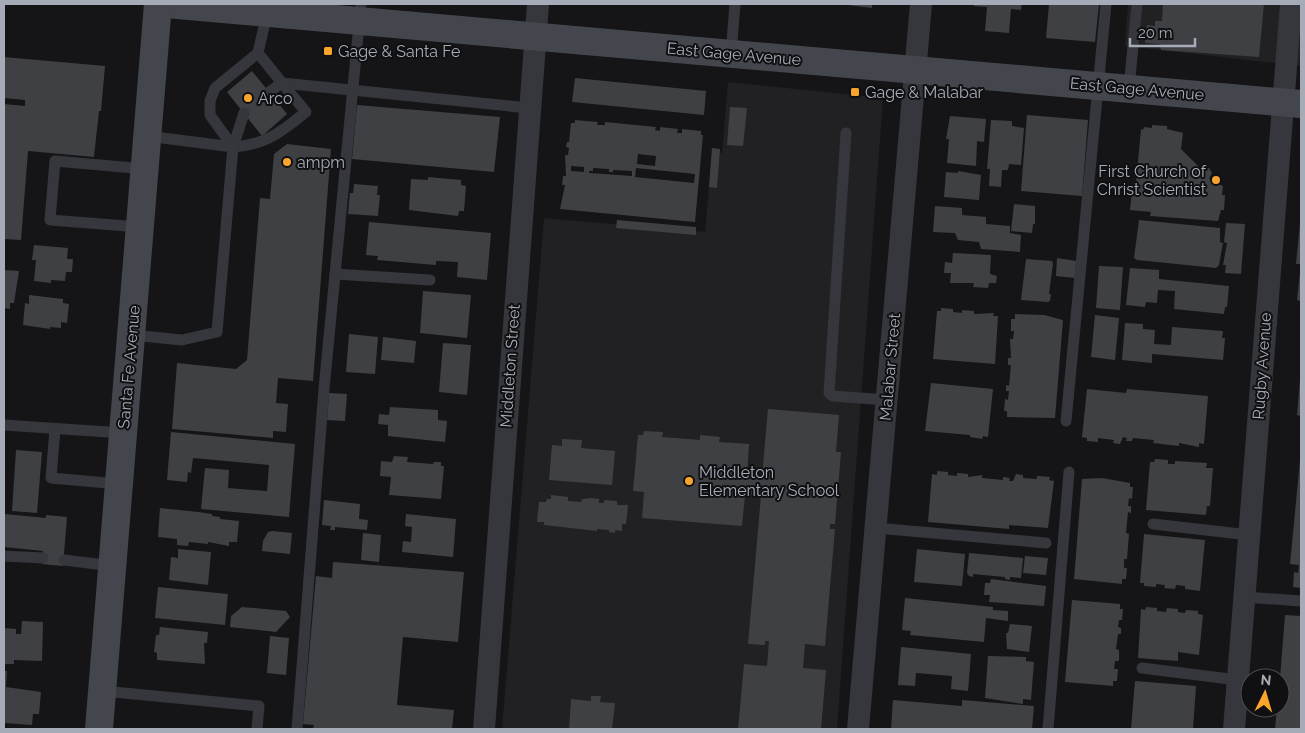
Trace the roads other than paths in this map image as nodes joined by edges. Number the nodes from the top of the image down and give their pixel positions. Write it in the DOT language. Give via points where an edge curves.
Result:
graph roads {
  1 [pos="158,4"];
  2 [pos="166,4"];
  3 [pos="538,4"];
  4 [pos="735,4"];
  5 [pos="921,4"];
  6 [pos="1106,4"];
  7 [pos="1137,4"];
  8 [pos="1291,4"];
  9 [pos="267,13"];
  10 [pos="360,13"];
  11 [pos="534,37"];
  12 [pos="258,53"];
  13 [pos="731,54"];
  14 [pos="916,69"];
  15 [pos="282,83"];
  16 [pos="1099,86"];
  17 [pos="1129,88"];
  18 [pos="352,91"];
  19 [pos="269,92"];
  20 [pos="1292,103"];
  21 [pos="529,108"];
  22 [pos="244,113"];
  23 [pos="846,133"];
  24 [pos="147,136"];
  25 [pos="233,147"];
  26 [pos="145,169"];
  27 [pos="140,227"];
  28 [pos="335,274"];
  29 [pos="430,280"];
  30 [pos="132,335"];
  31 [pos="887,400"];
  32 [pos="1066,421"];
  33 [pos="4,425"];
  34 [pos="55,429"];
  35 [pos="123,433"];
  36 [pos="1070,472"];
  37 [pos="119,484"];
  38 [pos="1153,524"];
  39 [pos="876,528"];
  40 [pos="1249,535"];
  41 [pos="1046,543"];
  42 [pos="4,556"];
  43 [pos="42,558"];
  44 [pos="64,560"];
  45 [pos="113,566"];
  46 [pos="1244,597"];
  47 [pos="1301,601"];
  48 [pos="1142,668"];
  49 [pos="1238,680"];
  50 [pos="102,691"];
  51 [pos="100,729"];
  52 [pos="257,729"];
  53 [pos="296,729"];
  54 [pos="484,729"];
  55 [pos="858,729"];
  56 [pos="1048,729"];
  57 [pos="1234,729"];
  1 -- 24 [label="main road, Santa Fe Avenue"];
  2 -- 9 [label="main road, East Gage Avenue"];
  3 -- 11 [label="street, Middleton Street"];
  4 -- 13 [label="lane"];
  5 -- 14 [label="street, Malabar Street"];
  6 -- 16 [label="lane"];
  7 -- 17 [label="lane"];
  8 -- 20 [label="street, Rugby Avenue"];
  9 -- 10 [label="main road, East Gage Avenue"];
  9 -- 12 [label="lane"];
  10 -- 11 [label="main road, East Gage Avenue"];
  10 -- 18 [label="lane"];
  11 -- 13 [label="main road, East Gage Avenue"];
  11 -- 21 [label="street, Middleton Street"];
  12 -- 15 [label="lane"];
  12 -- 25 [label="lane" via="215,88 210,102 210,115"];
  13 -- 14 [label="main road, East Gage Avenue"];
  14 -- 16 [label="main road, East Gage Avenue"];
  14 -- 31 [label="street, Malabar Street"];
  15 -- 18 [label="lane"];
  15 -- 19 [label="lane"];
  15 -- 25 [label="lane" via="306,112 277,135 254,145"];
  16 -- 17 [label="main road, East Gage Avenue"];
  16 -- 32 [label="lane"];
  17 -- 20 [label="main road, East Gage Avenue"];
  18 -- 21 [label="lane"];
  18 -- 28 [label="lane"];
  20 -- 40 [label="street, Rugby Avenue"];
  21 -- 54 [label="street, Middleton Street"];
  22 -- 25 [label="lane"];
  23 -- 31 [label="lane" via="830,393 832,396"];
  24 -- 25 [label="lane"];
  24 -- 26 [label="main road, Santa Fe Avenue"];
  25 -- 30 [label="lane" via="217,332 182,340"];
  26 -- 27 [label="main road, Santa Fe Avenue"];
  26 -- 27 [label="lane" via="55,161 54,171 50,220"];
  27 -- 30 [label="main road, Santa Fe Avenue"];
  28 -- 29 [label="lane"];
  28 -- 53 [label="lane"];
  30 -- 35 [label="main road, Santa Fe Avenue"];
  31 -- 39 [label="street, Malabar Street"];
  33 -- 34 [label="lane"];
  34 -- 35 [label="lane"];
  34 -- 37 [label="lane" via="50,478"];
  35 -- 37 [label="main road, Santa Fe Avenue"];
  36 -- 56 [label="lane"];
  37 -- 45 [label="main road, Santa Fe Avenue"];
  38 -- 40 [label="lane"];
  39 -- 41 [label="lane"];
  39 -- 55 [label="street, Malabar Street"];
  40 -- 46 [label="street, Rugby Avenue"];
  42 -- 43 [label="lane"];
  44 -- 45 [label="lane"];
  45 -- 50 [label="main road, Santa Fe Avenue"];
  46 -- 47 [label="lane"];
  46 -- 49 [label="street, Rugby Avenue"];
  48 -- 49 [label="lane"];
  49 -- 57 [label="street, Rugby Avenue"];
  50 -- 51 [label="main road, Santa Fe Avenue"];
  50 -- 52 [label="lane" via="259,706"];
}
